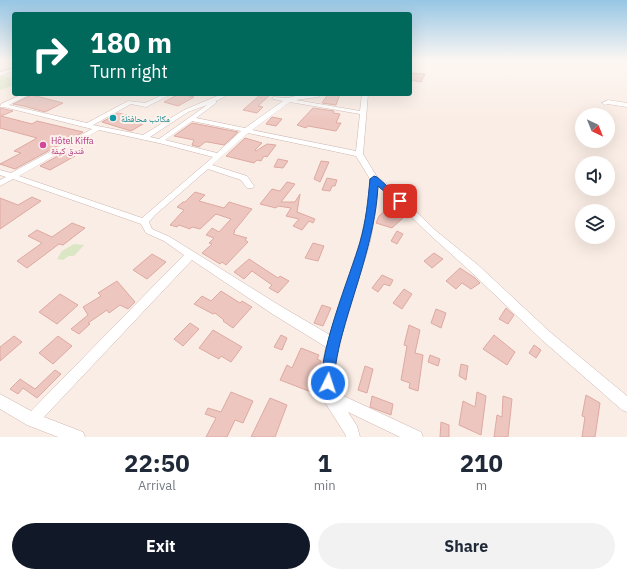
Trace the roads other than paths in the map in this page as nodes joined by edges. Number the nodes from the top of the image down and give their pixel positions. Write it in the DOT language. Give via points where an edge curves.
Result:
graph roads {
  1 [pos="24,96"];
  2 [pos="165,96"];
  3 [pos="222,96"];
  4 [pos="223,96"];
  5 [pos="303,96"];
  6 [pos="365,96"];
  7 [pos="275,98"];
  8 [pos="289,100"];
  9 [pos="605,103"];
  10 [pos="627,105"];
  11 [pos="1,106"];
  12 [pos="362,113"];
  13 [pos="192,119"];
  14 [pos="87,126"];
  15 [pos="98,128"];
  16 [pos="247,130"];
  17 [pos="144,138"];
  18 [pos="160,141"];
  19 [pos="359,154"];
  20 [pos="218,156"];
  21 [pos="206,166"];
  22 [pos="0,172"];
  23 [pos="12,177"];
  24 [pos="374,179"];
  25 [pos="0,183"];
  26 [pos="250,186"];
  27 [pos="144,222"];
  28 [pos="191,255"];
  29 [pos="333,344"];
  30 [pos="328,396"];
  31 [pos="0,401"];
  32 [pos="627,404"];
  33 [pos="32,420"];
  34 [pos="78,437"];
  35 [pos="353,437"];
  36 [pos="416,437"];
  1 -- 11 [label="street"];
  2 -- 14 [label="street" via="146,105 130,102"];
  3 -- 17 [label="street" via="186,111"];
  4 -- 13 [label="street"];
  5 -- 8 [label="street"];
  6 -- 12 [label="street"];
  7 -- 8 [label="street"];
  8 -- 12 [label="street"];
  8 -- 16 [label="street"];
  9 -- 10 [label="street"];
  11 -- 14 [label="street"];
  12 -- 19 [label="street"];
  13 -- 16 [label="street"];
  13 -- 18 [label="street"];
  14 -- 15 [label="street"];
  15 -- 17 [label="street"];
  15 -- 23 [label="street"];
  16 -- 19 [label="street"];
  16 -- 20 [label="street"];
  17 -- 18 [label="street"];
  18 -- 20 [label="street"];
  19 -- 24 [label="street"];
  20 -- 21 [label="street"];
  21 -- 26 [label="street" via="244,178"];
  21 -- 27 [label="street"];
  22 -- 23 [label="street"];
  23 -- 25 [label="street"];
  23 -- 27 [label="street"];
  24 -- 29 [label="street" via="372,208 365,242"];
  24 -- 32 [label="street" via="546,336"];
  27 -- 28 [label="street" via="149,231"];
  28 -- 29 [label="street"];
  28 -- 33 [label="street"];
  29 -- 30 [label="street" via="328,370"];
  30 -- 35 [label="street" via="352,431"];
  30 -- 36 [label="street"];
  31 -- 33 [label="street"];
  33 -- 34 [label="street"];
}
